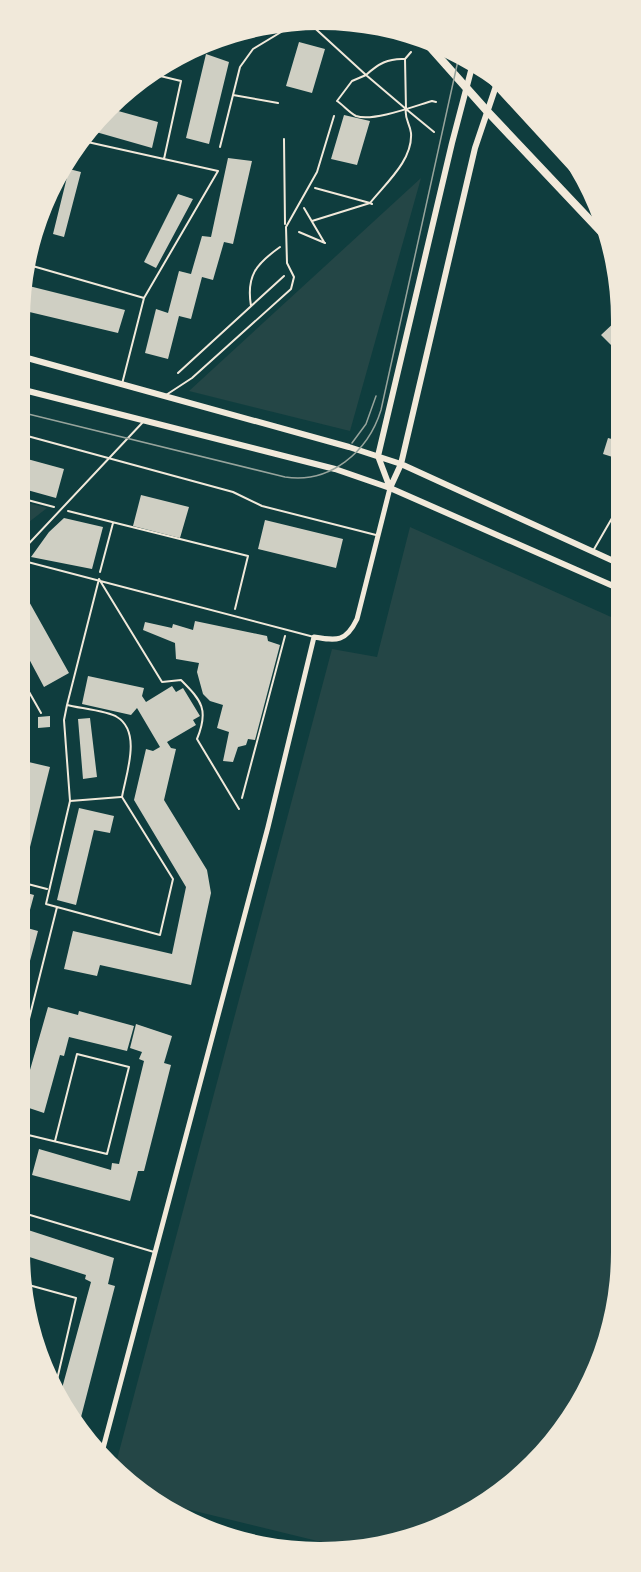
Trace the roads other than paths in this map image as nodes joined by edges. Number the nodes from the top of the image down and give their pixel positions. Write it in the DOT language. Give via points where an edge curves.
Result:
graph roads {
  1 [pos="280,33"];
  2 [pos="437,54"];
  3 [pos="471,72"];
  4 [pos="163,77"];
  5 [pos="467,87"];
  6 [pos="495,89"];
  7 [pos="233,95"];
  8 [pos="508,99"];
  9 [pos="278,103"];
  10 [pos="487,111"];
  11 [pos="334,116"];
  12 [pos="284,139"];
  13 [pos="91,143"];
  14 [pos="220,147"];
  15 [pos="555,149"];
  16 [pos="164,159"];
  17 [pos="596,226"];
  18 [pos="286,227"];
  19 [pos="35,267"];
  20 [pos="144,298"];
  21 [pos="30,359"];
  22 [pos="122,384"];
  23 [pos="30,392"];
  24 [pos="166,395"];
  25 [pos="144,422"];
  26 [pos="30,437"];
  27 [pos="378,456"];
  28 [pos="108,458"];
  29 [pos="401,464"];
  30 [pos="390,488"];
  31 [pos="611,522"];
  32 [pos="379,536"];
  33 [pos="30,542"];
  34 [pos="594,551"];
  35 [pos="611,560"];
  36 [pos="30,562"];
  37 [pos="99,579"];
  38 [pos="611,585"];
  39 [pos="314,637"];
  40 [pos="30,694"];
  41 [pos="67,705"];
  42 [pos="41,713"];
  43 [pos="122,796"];
  44 [pos="70,801"];
  45 [pos="239,809"];
  46 [pos="30,885"];
  47 [pos="47,889"];
  48 [pos="57,907"];
  49 [pos="30,1011"];
  50 [pos="30,1136"];
  51 [pos="55,1142"];
  52 [pos="30,1215"];
  53 [pos="154,1252"];
  54 [pos="32,1286"];
  55 [pos="58,1376"];
  56 [pos="104,1445"];
  1 -- 7 [label="lane" via="253,49 240,66"];
  2 -- 5 [label="highway"];
  3 -- 5 [label="street"];
  4 -- 16 [label="lane" via="181,81"];
  5 -- 10 [label="highway"];
  5 -- 27 [label="street"];
  6 -- 10 [label="street"];
  7 -- 9 [label="lane"];
  7 -- 14 [label="lane"];
  8 -- 15 [label="highway"];
  10 -- 17 [label="highway"];
  10 -- 29 [label="street"];
  11 -- 18 [label="lane" via="316,172"];
  12 -- 18 [label="lane"];
  13 -- 16 [label="lane"];
  16 -- 20 [label="lane" via="218,171"];
  18 -- 24 [label="lane" via="290,271 294,277 291,289 192,378"];
  19 -- 20 [label="lane"];
  20 -- 22 [label="lane"];
  21 -- 22 [label="street"];
  22 -- 24 [label="street"];
  23 -- 25 [label="street"];
  24 -- 27 [label="street"];
  25 -- 28 [label="lane"];
  25 -- 30 [label="street" via="335,469"];
  26 -- 28 [label="lane"];
  27 -- 29 [label="street"];
  27 -- 30 [label="street"];
  28 -- 32 [label="lane" via="233,492 262,506"];
  28 -- 33 [label="lane"];
  29 -- 30 [label="street"];
  29 -- 34 [label="street"];
  30 -- 32 [label="street"];
  30 -- 38 [label="street"];
  31 -- 34 [label="lane"];
  32 -- 39 [label="street" via="350,633 336,640"];
  34 -- 35 [label="street"];
  36 -- 37 [label="lane"];
  37 -- 39 [label="lane"];
  37 -- 41 [label="lane"];
  37 -- 45 [label="lane" via="162,682 181,680 198,697 205,719 197,739"];
  39 -- 53 [label="street" via="268,827"];
  40 -- 42 [label="lane"];
  41 -- 43 [label="lane" via="117,716 128,730 131,746"];
  41 -- 44 [label="lane" via="64,720"];
  43 -- 44 [label="lane"];
  43 -- 48 [label="lane" via="173,879 160,935"];
  44 -- 47 [label="lane"];
  46 -- 47 [label="lane"];
  47 -- 48 [label="lane" via="46,904"];
  48 -- 49 [label="lane"];
  50 -- 51 [label="lane"];
  51 -- 51 [label="lane" via="107,1154 129,1067 76,1054"];
  52 -- 53 [label="lane"];
  53 -- 56 [label="street"];
  54 -- 55 [label="lane" via="76,1298"];
}
